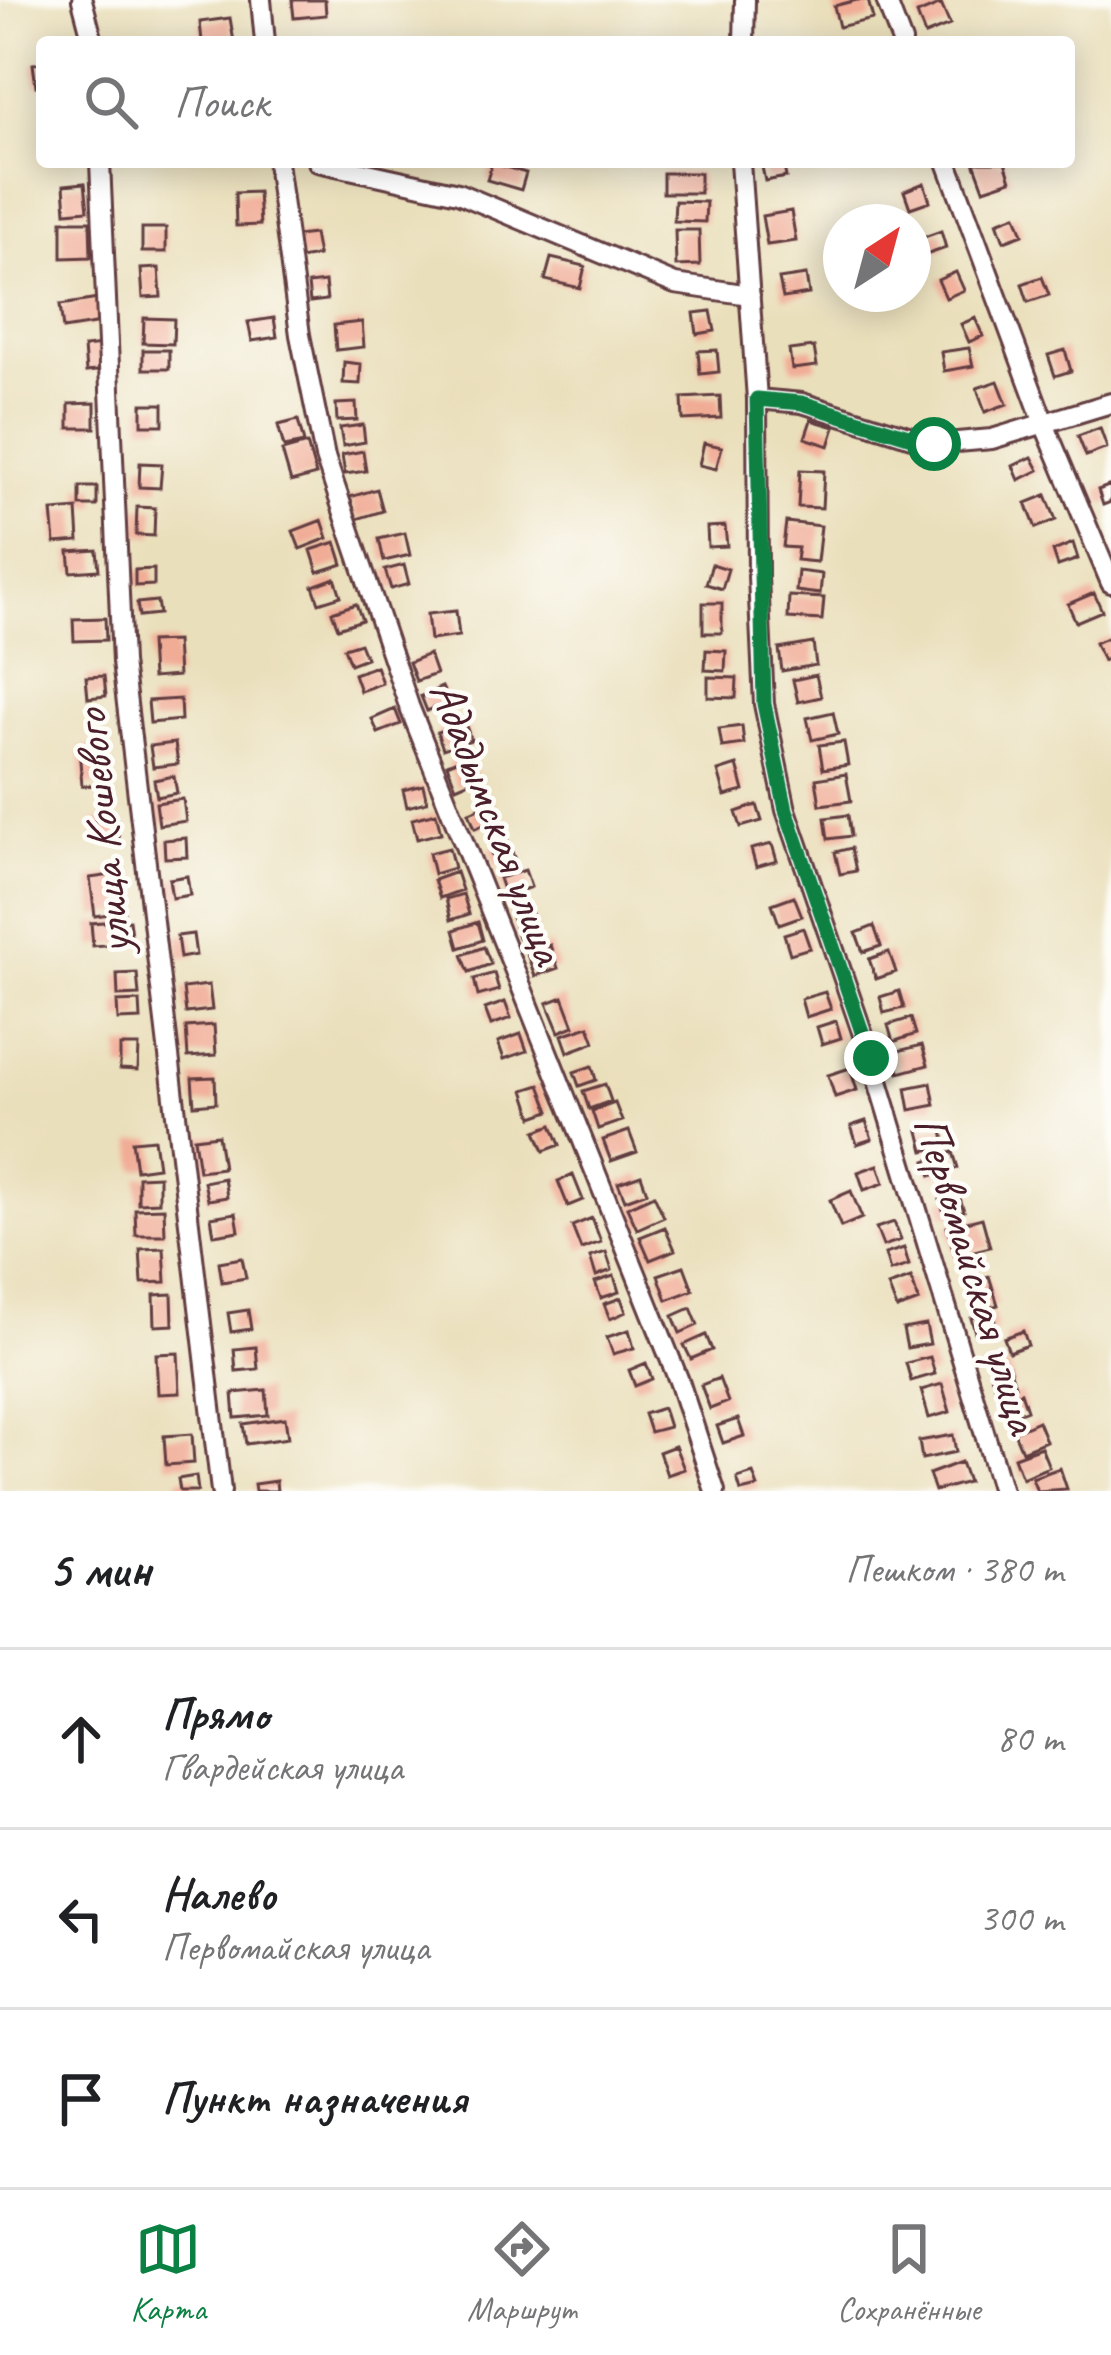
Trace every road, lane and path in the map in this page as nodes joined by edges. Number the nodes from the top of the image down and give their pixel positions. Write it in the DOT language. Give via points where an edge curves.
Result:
graph roads {
  1 [pos="82,0"];
  2 [pos="261,0"];
  3 [pos="746,0"];
  4 [pos="886,0"];
  5 [pos="91,36"];
  6 [pos="264,36"];
  7 [pos="744,36"];
  8 [pos="900,36"];
  9 [pos="100,168"];
  10 [pos="279,168"];
  11 [pos="345,168"];
  12 [pos="740,168"];
  13 [pos="949,168"];
  14 [pos="750,295"];
  15 [pos="757,399"];
  16 [pos="1111,403"];
  17 [pos="1046,425"];
  18 [pos="1111,583"];
  19 [pos="221,1491"];
  20 [pos="715,1491"];
  21 [pos="1003,1491"];
  1 -- 5 [label="street"];
  2 -- 6 [label="street"];
  3 -- 7 [label="street"];
  4 -- 8 [label="street"];
  9 -- 19 [label="street, улица Кошевого" via="122,662"];
  10 -- 20 [label="street, Ададымская улица" via="325,457 409,706 679,1382"];
  11 -- 14 [label="street" via="458,193 675,284"];
  12 -- 14 [label="street, Первомайская улица"];
  13 -- 17 [label="street"];
  14 -- 15 [label="street, Первомайская улица"];
  15 -- 17 [label="street" via="802,403 934,444"];
  15 -- 21 [label="street, Первомайская улица" via="764,704 786,810"];
  16 -- 17 [label="street"];
  17 -- 18 [label="street"];
}
